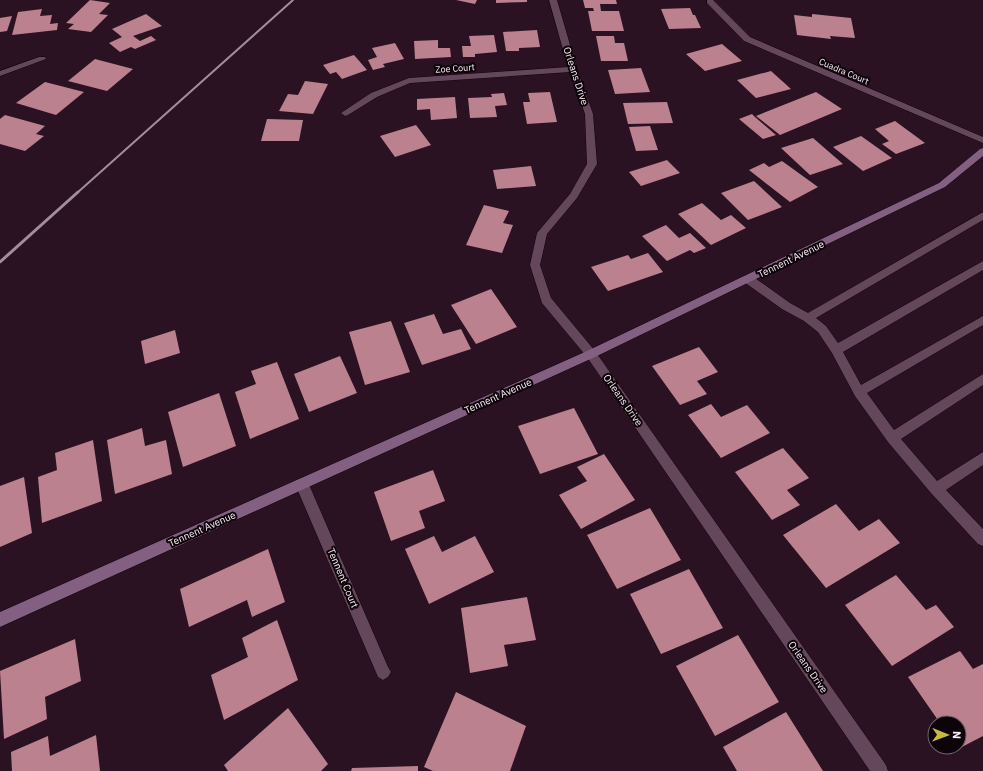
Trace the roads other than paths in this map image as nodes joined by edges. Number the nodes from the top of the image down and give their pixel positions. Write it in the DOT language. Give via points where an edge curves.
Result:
graph roads {
  1 [pos="553,0"];
  2 [pos="710,0"];
  3 [pos="42,59"];
  4 [pos="573,69"];
  5 [pos="0,74"];
  6 [pos="345,113"];
  7 [pos="983,140"];
  8 [pos="983,151"];
  9 [pos="983,215"];
  10 [pos="983,266"];
  11 [pos="748,280"];
  12 [pos="808,318"];
  13 [pos="983,320"];
  14 [pos="836,350"];
  15 [pos="591,354"];
  16 [pos="983,379"];
  17 [pos="859,392"];
  18 [pos="892,438"];
  19 [pos="983,458"];
  20 [pos="302,484"];
  21 [pos="936,489"];
  22 [pos="983,539"];
  23 [pos="0,620"];
  24 [pos="383,672"];
  25 [pos="880,771"];
  1 -- 4 [label="street, Orleans Drive"];
  2 -- 7 [label="street, Cuadra Court" via="747,39"];
  3 -- 5 [label="street"];
  4 -- 6 [label="street, Zoe Court" via="409,81 374,95"];
  4 -- 15 [label="street, Orleans Drive" via="589,114 592,164 574,196 542,233 535,265 546,300"];
  8 -- 11 [label="street, Tennent Avenue" via="942,185"];
  9 -- 12 [label="street"];
  10 -- 14 [label="street"];
  11 -- 12 [label="street"];
  11 -- 15 [label="street, Tennent Avenue"];
  12 -- 14 [label="street" via="822,329"];
  13 -- 17 [label="street"];
  14 -- 17 [label="street"];
  15 -- 20 [label="street, Tennent Avenue"];
  15 -- 25 [label="street, Orleans Drive"];
  16 -- 18 [label="street"];
  17 -- 18 [label="street"];
  18 -- 21 [label="street"];
  19 -- 21 [label="street"];
  20 -- 23 [label="street, Tennent Avenue"];
  20 -- 24 [label="street, Tennent Court"];
  21 -- 22 [label="street"];
}
